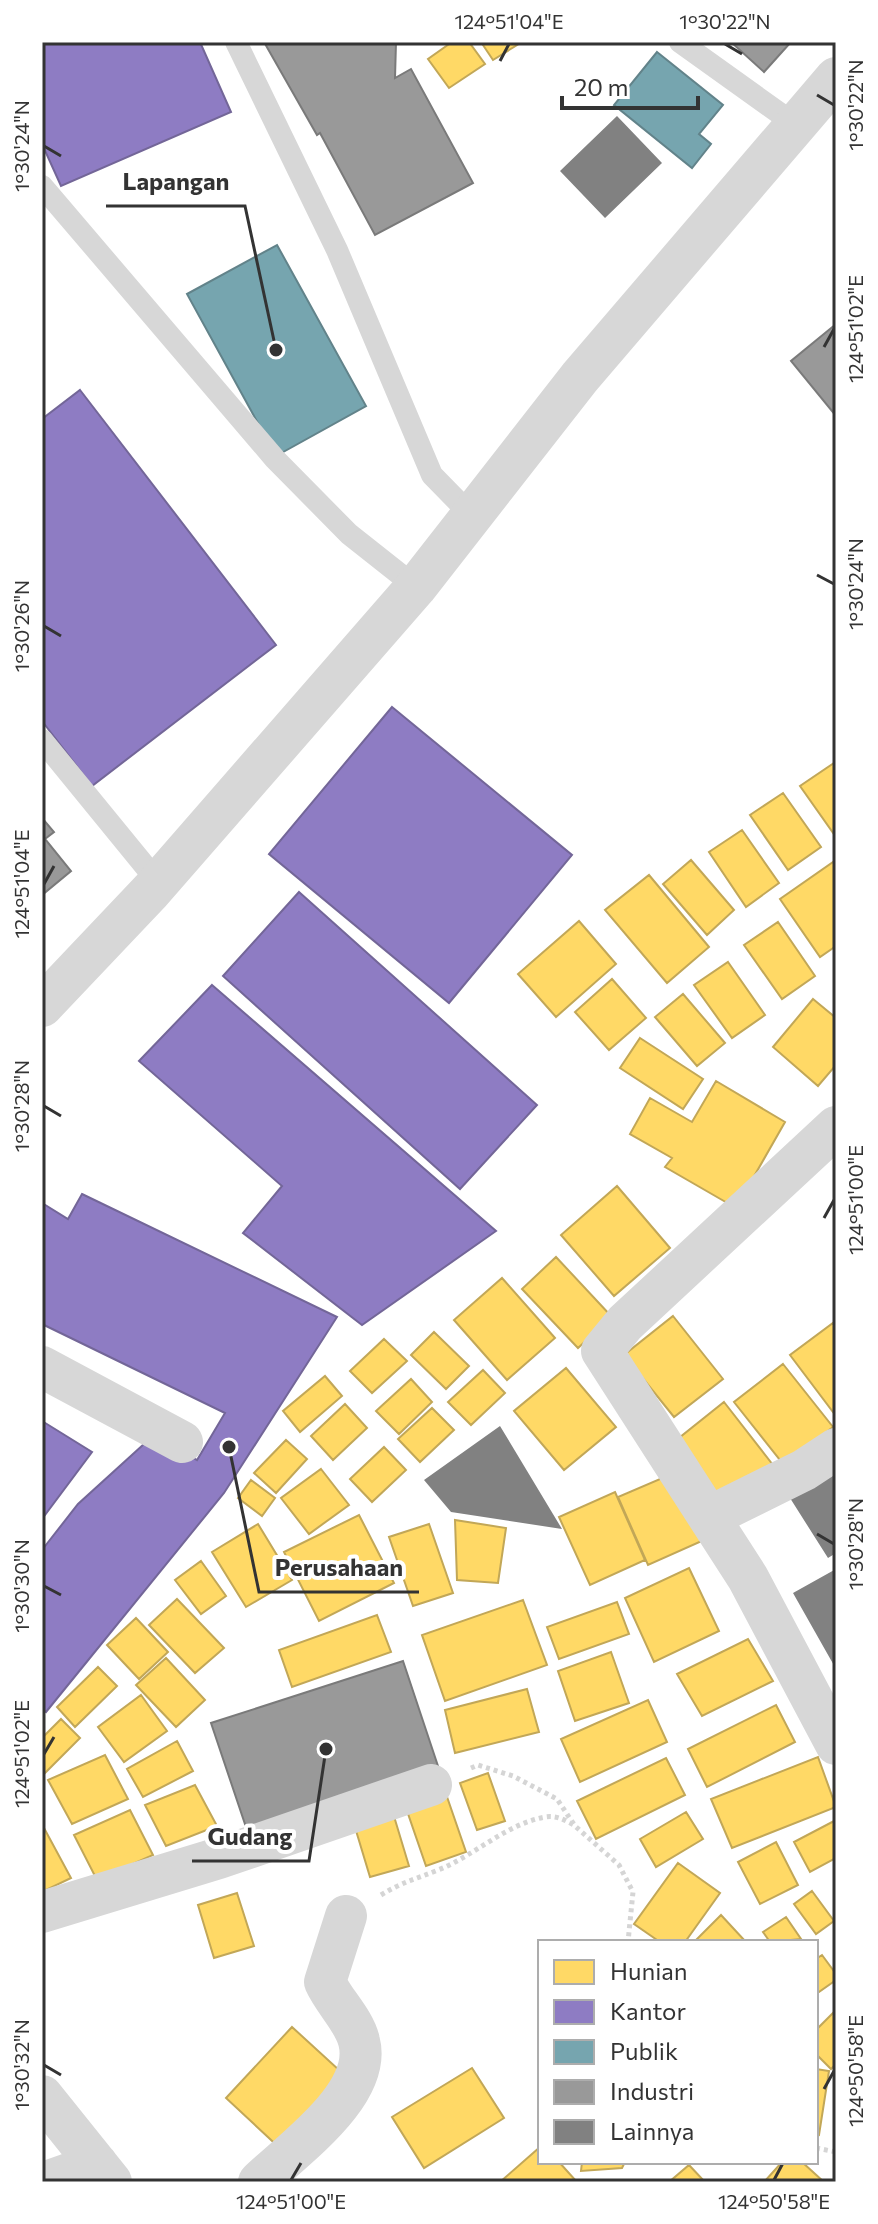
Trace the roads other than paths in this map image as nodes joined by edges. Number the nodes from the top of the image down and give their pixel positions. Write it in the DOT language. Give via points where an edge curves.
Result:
graph roads {
  1 [pos="236,42"];
  2 [pos="680,42"];
  3 [pos="836,78"];
  4 [pos="796,125"];
  5 [pos="42,186"];
  6 [pos="473,517"];
  7 [pos="416,587"];
  8 [pos="42,740"];
  9 [pos="158,882"];
  10 [pos="42,1006"];
  11 [pos="836,1127"];
  12 [pos="42,1367"];
  13 [pos="182,1442"];
  14 [pos="836,1449"];
  15 [pos="711,1516"];
  16 [pos="832,1729"];
  17 [pos="431,1785"];
  18 [pos="42,1912"];
  19 [pos="346,1916"];
  20 [pos="42,2096"];
  21 [pos="104,2173"];
  22 [pos="46,2182"];
  23 [pos="259,2182"];
  1 -- 6 [label="lane" via="337,250 432,475"];
  2 -- 4 [label="lane"];
  3 -- 4 [label="street"];
  4 -- 6 [label="street" via="580,377"];
  5 -- 7 [label="lane" via="275,459 349,534"];
  6 -- 7 [label="street"];
  7 -- 9 [label="street"];
  8 -- 9 [label="lane"];
  9 -- 10 [label="street"];
  11 -- 15 [label="street" via="602,1351"];
  12 -- 13 [label="street"];
  14 -- 15 [label="street"];
  15 -- 16 [label="street"];
  17 -- 18 [label="street"];
  19 -- 23 [label="street" via="325,1982 359,2041 359,2066 326,2121"];
  20 -- 21 [label="street"];
  21 -- 22 [label="street"];
}
